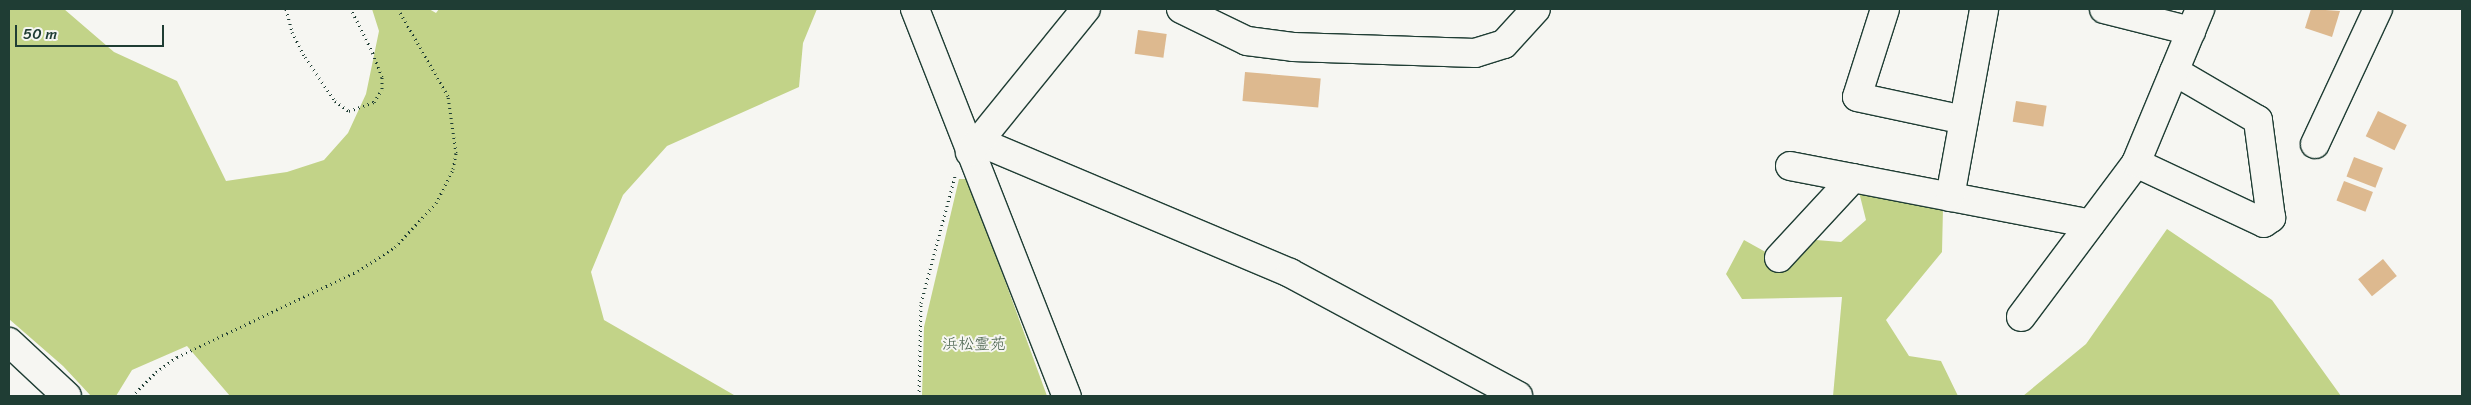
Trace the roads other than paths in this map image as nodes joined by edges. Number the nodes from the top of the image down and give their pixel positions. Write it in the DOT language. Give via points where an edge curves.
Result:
graph roads {
  1 [pos="915,9"];
  2 [pos="1086,9"];
  3 [pos="1181,9"];
  4 [pos="1536,9"];
  5 [pos="1885,9"];
  6 [pos="1984,9"];
  7 [pos="2104,9"];
  8 [pos="2378,9"];
  9 [pos="2196,20"];
  10 [pos="2174,72"];
  11 [pos="1964,120"];
  12 [pos="2314,144"];
  13 [pos="970,152"];
  14 [pos="2136,163"];
  15 [pos="1790,166"];
  16 [pos="1853,178"];
  17 [pos="1950,197"];
  18 [pos="2090,224"];
  19 [pos="1779,258"];
  20 [pos="2021,317"];
  21 [pos="9,342"];
  22 [pos="67,396"];
  23 [pos="1067,396"];
  24 [pos="1518,396"];
  1 -- 13 [label="street"];
  2 -- 13 [label="street"];
  3 -- 4 [label="street" via="1246,41 1292,47 1475,53 1504,44"];
  5 -- 11 [label="street" via="1857,97"];
  6 -- 11 [label="street"];
  7 -- 9 [label="street"];
  8 -- 12 [label="street"];
  9 -- 10 [label="street"];
  10 -- 14 [label="street"];
  10 -- 14 [label="street" via="2258,120 2271,218 2264,223"];
  11 -- 17 [label="street"];
  13 -- 23 [label="street"];
  13 -- 24 [label="street" via="987,145 1290,273"];
  14 -- 18 [label="street"];
  15 -- 16 [label="street"];
  16 -- 17 [label="street"];
  16 -- 19 [label="street"];
  17 -- 18 [label="street"];
  18 -- 20 [label="street"];
  21 -- 22 [label="street"];
}
